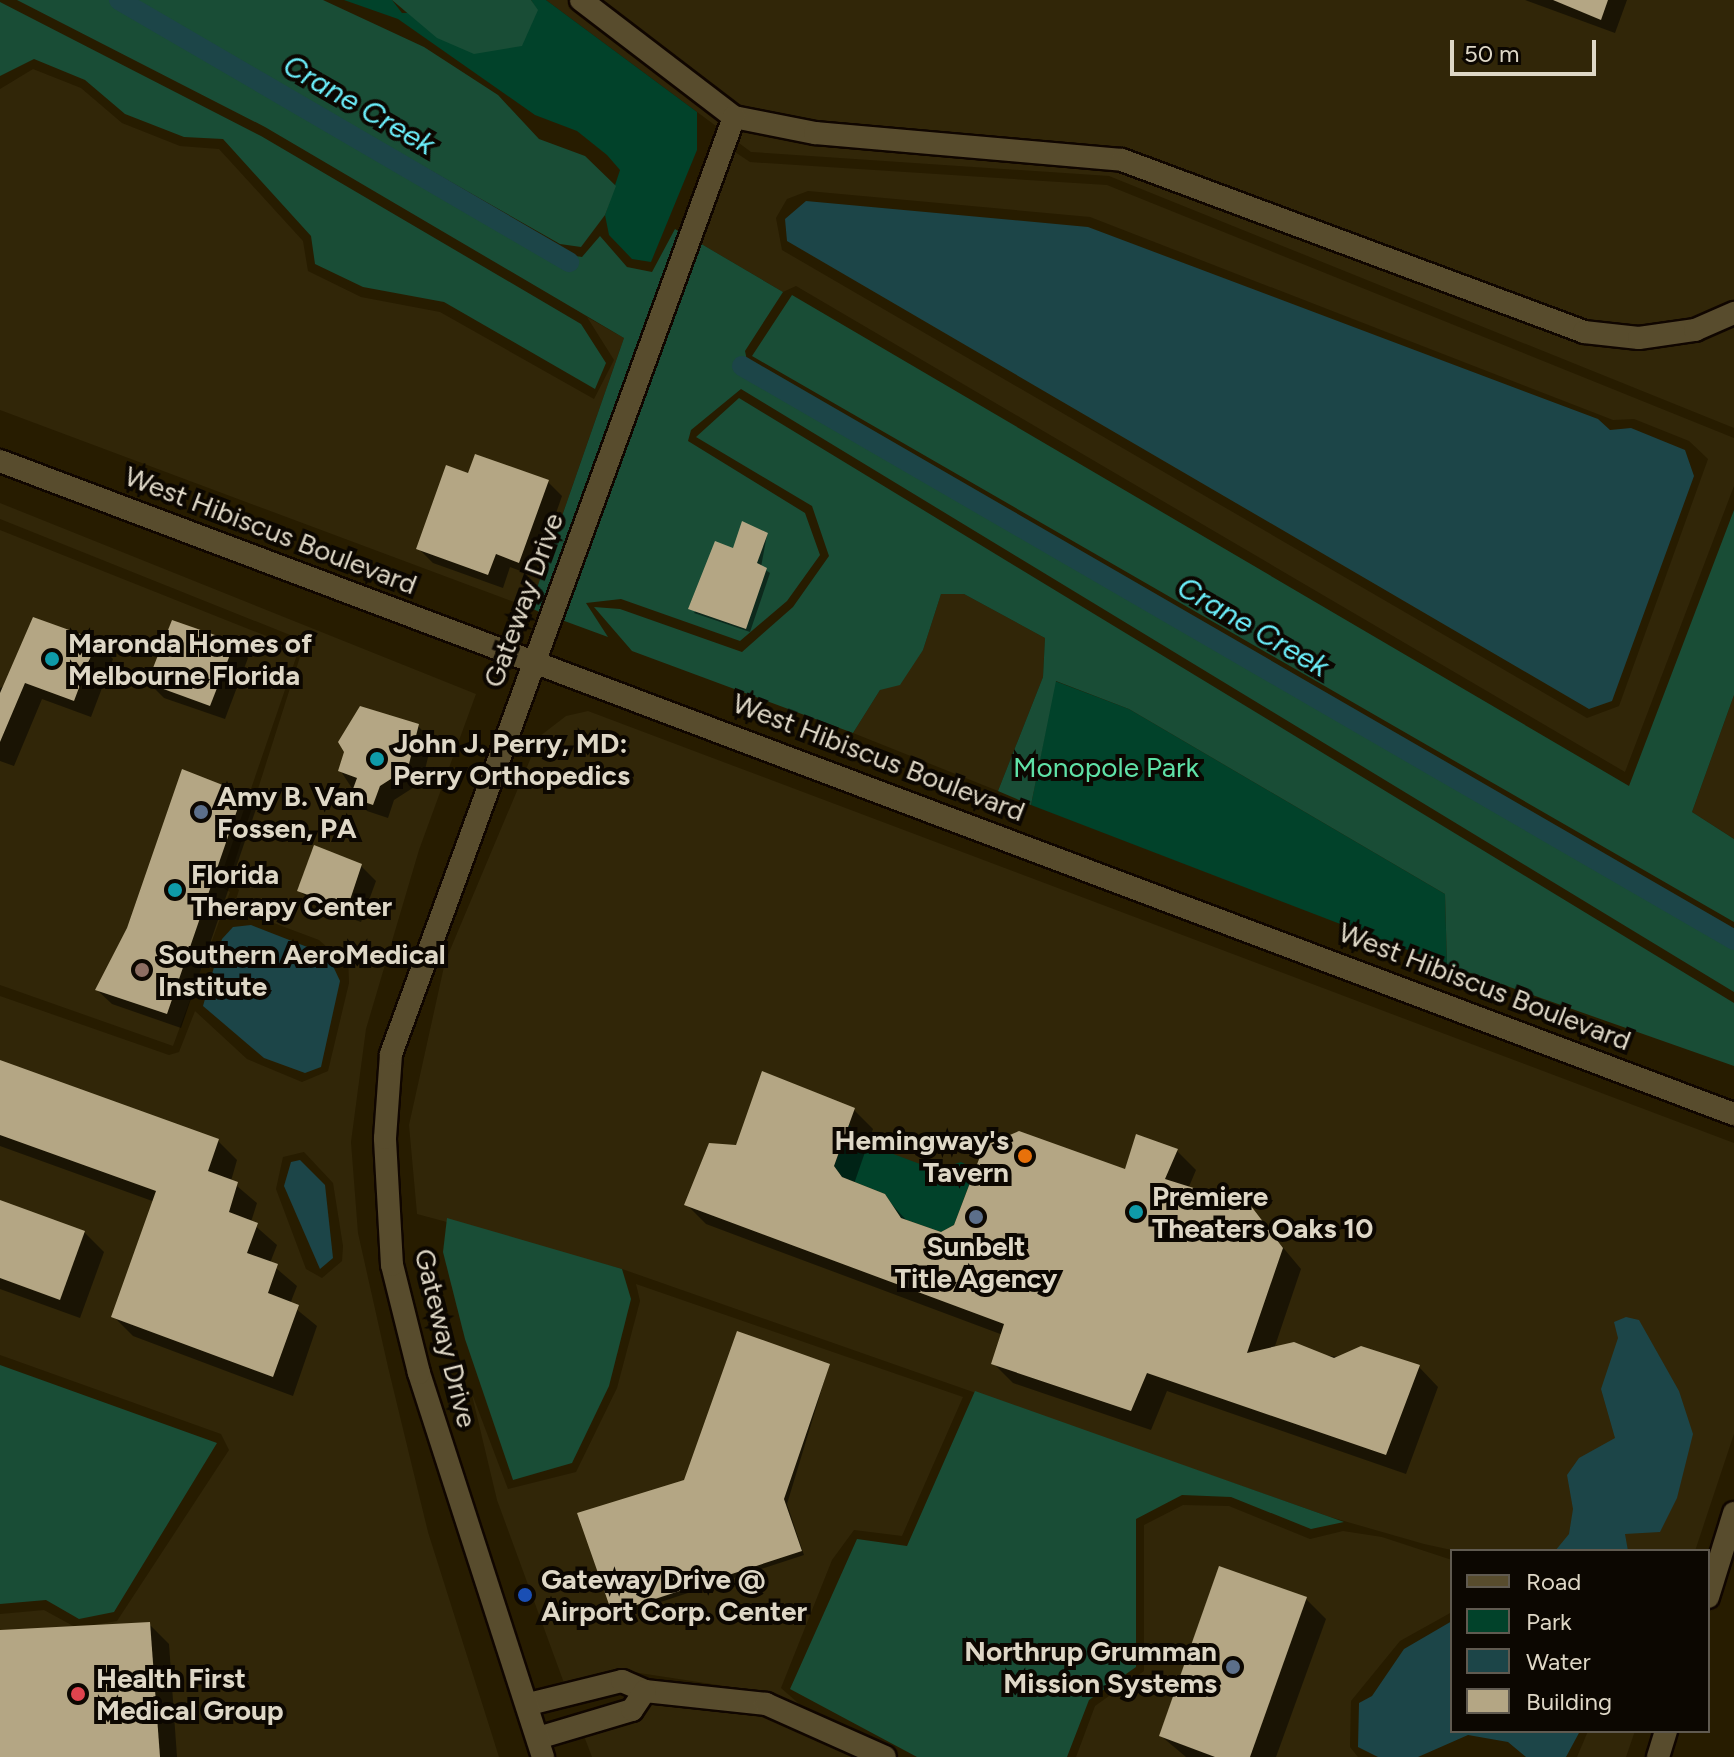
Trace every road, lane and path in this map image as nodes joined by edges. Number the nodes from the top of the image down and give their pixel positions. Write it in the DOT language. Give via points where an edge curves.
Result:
graph roads {
  1 [pos="581,0"];
  2 [pos="734,117"];
  3 [pos="1734,313"];
  4 [pos="0,461"];
  5 [pos="533,660"];
  6 [pos="1734,1114"];
  7 [pos="1734,1513"];
  8 [pos="1710,1591"];
  9 [pos="645,1691"];
  10 [pos="529,1704"];
  11 [pos="1665,1733"];
  12 [pos="540,1748"];
  13 [pos="885,1757"];
  14 [pos="1658,1757"];
  1 -- 2 [label="street"];
  2 -- 3 [label="street" via="815,133 1122,160 1584,332 1639,338 1695,330"];
  2 -- 5 [label="street, Gateway Drive"];
  4 -- 5 [label="street, West Hibiscus Boulevard"];
  5 -- 6 [label="street, West Hibiscus Boulevard"];
  5 -- 10 [label="street, Gateway Drive" via="395,1040 385,1138 392,1265 419,1373"];
  7 -- 8 [label="street"];
  9 -- 10 [label="street" via="622,1681"];
  9 -- 12 [label="street" via="632,1710"];
  9 -- 13 [label="street" via="766,1704"];
  10 -- 12 [label="street, Gateway Drive"];
  11 -- 14 [label="street"];
}
